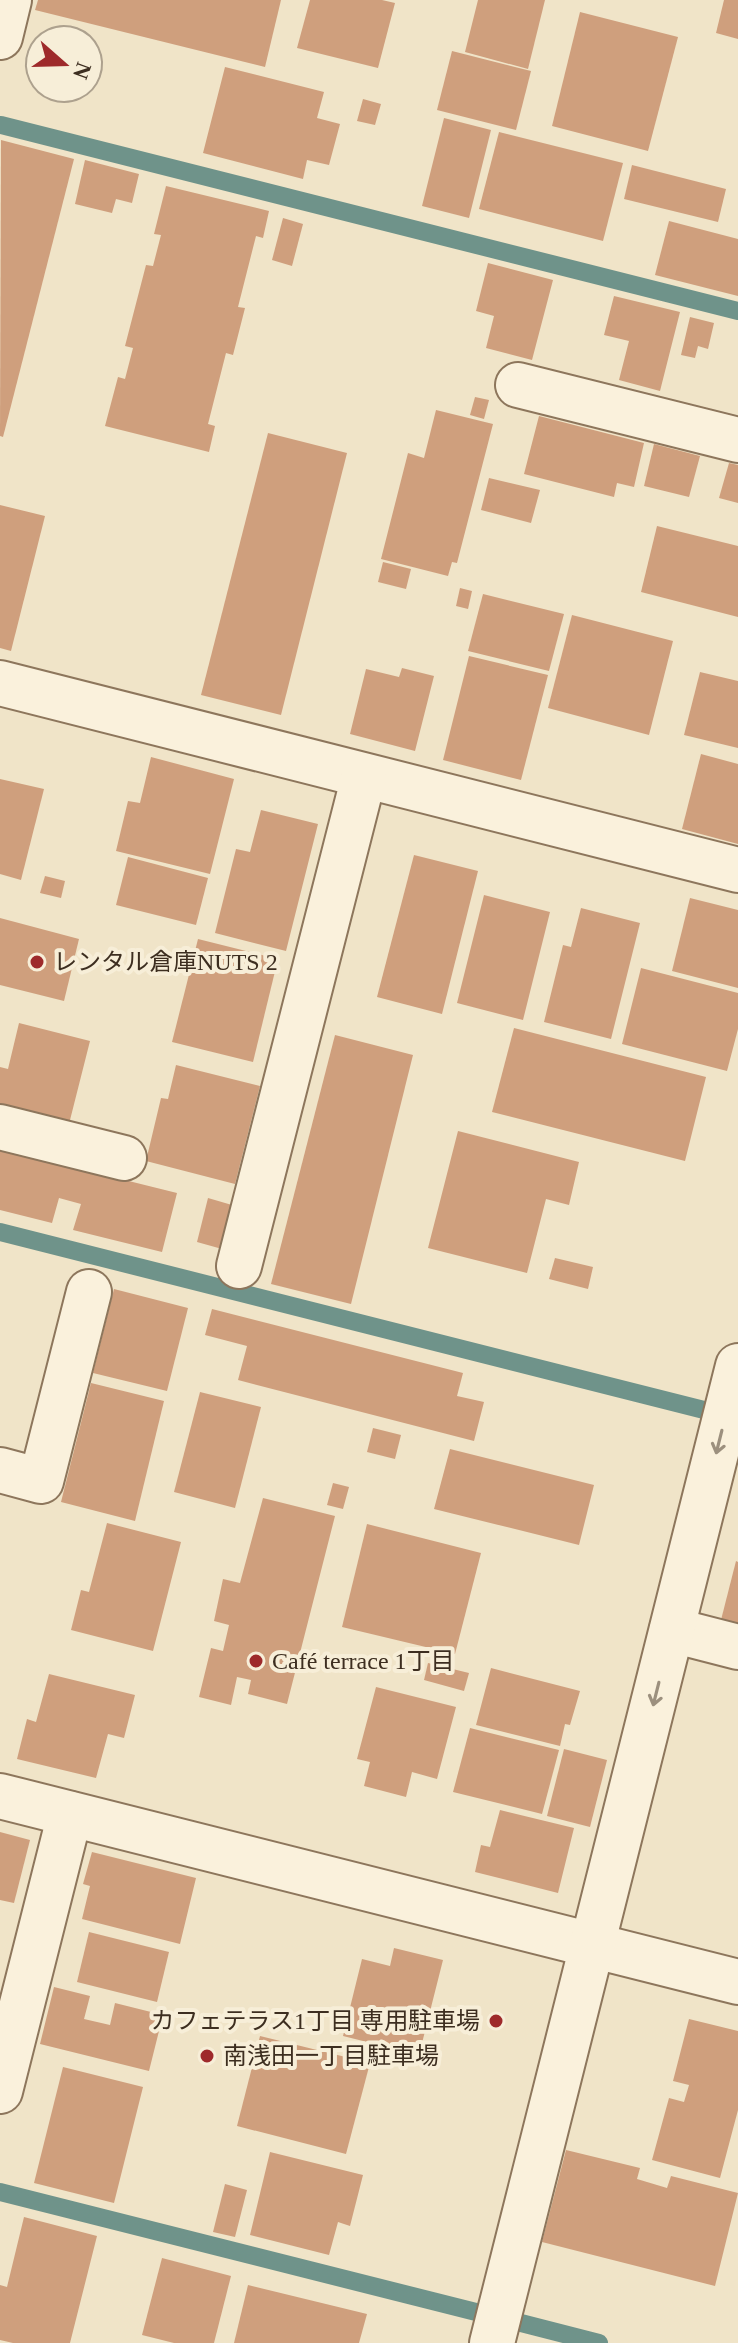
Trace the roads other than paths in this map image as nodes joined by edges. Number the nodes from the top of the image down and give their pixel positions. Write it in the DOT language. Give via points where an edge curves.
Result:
graph roads {
  1 [pos="9,0"];
  2 [pos="0,37"];
  3 [pos="518,385"];
  4 [pos="738,440"];
  5 [pos="0,683"];
  6 [pos="364,776"];
  7 [pos="738,870"];
  8 [pos="0,1127"];
  9 [pos="124,1158"];
  10 [pos="239,1266"];
  11 [pos="89,1292"];
  12 [pos="738,1366"];
  13 [pos="0,1470"];
  14 [pos="672,1630"];
  15 [pos="738,1647"];
  16 [pos="0,1796"];
  17 [pos="70,1814"];
  18 [pos="592,1946"];
  19 [pos="738,1982"];
  20 [pos="0,2091"];
  21 [pos="492,2343"];
  1 -- 2 [label="street"];
  3 -- 4 [label="street"];
  5 -- 6 [label="street"];
  6 -- 7 [label="street"];
  6 -- 10 [label="street"];
  8 -- 9 [label="street"];
  11 -- 13 [label="street" via="41,1481"];
  12 -- 14 [label="street, one-way"];
  14 -- 15 [label="street"];
  14 -- 18 [label="street, one-way"];
  16 -- 17 [label="street"];
  17 -- 18 [label="street"];
  17 -- 20 [label="street"];
  18 -- 19 [label="street"];
  18 -- 21 [label="street"];
}
